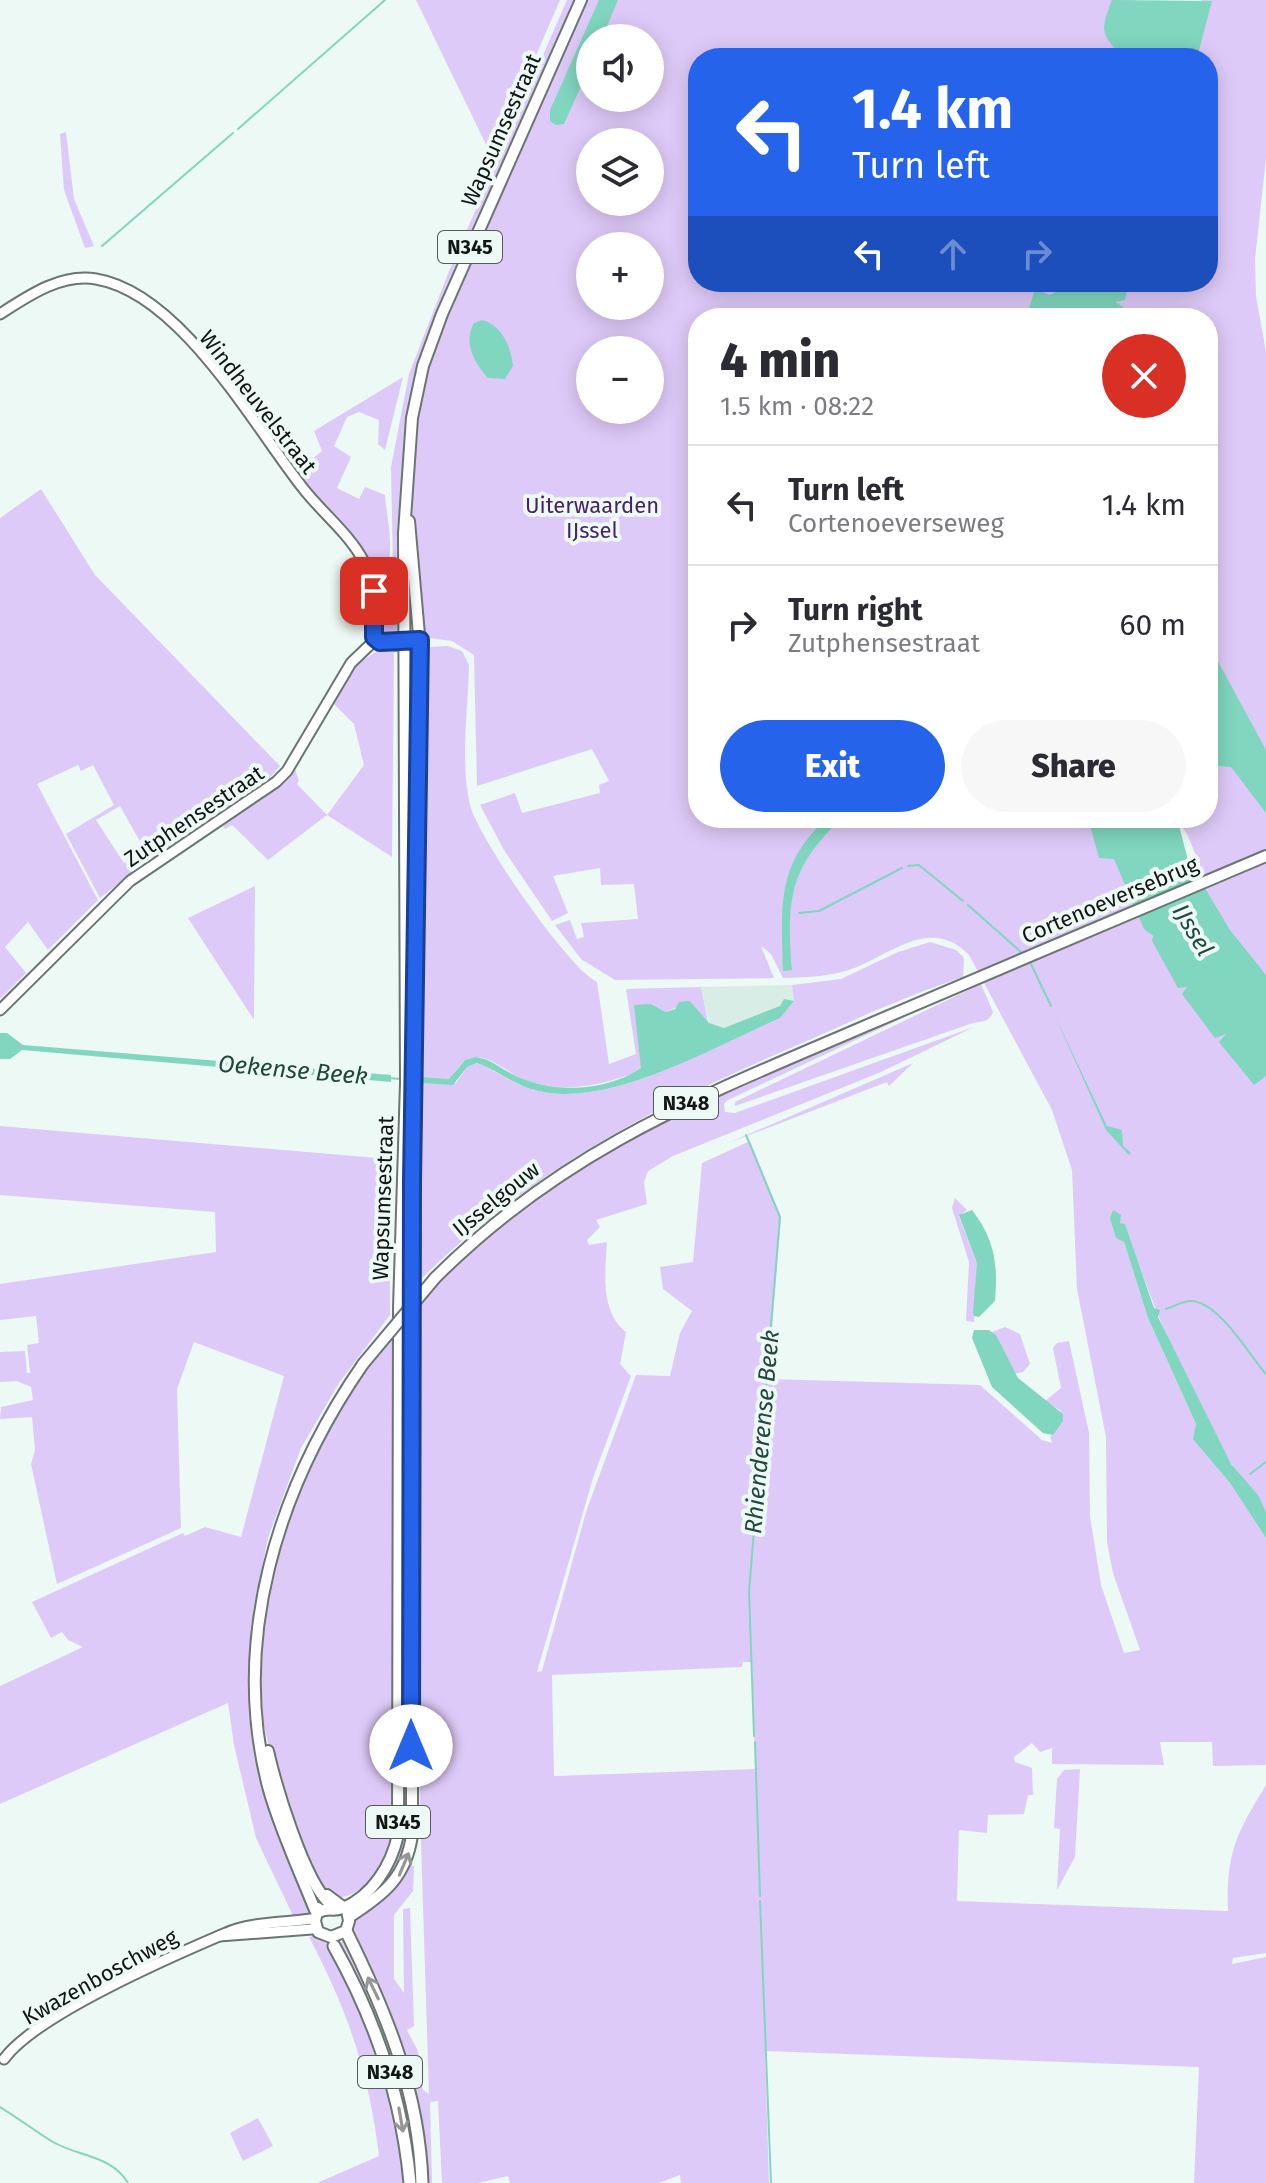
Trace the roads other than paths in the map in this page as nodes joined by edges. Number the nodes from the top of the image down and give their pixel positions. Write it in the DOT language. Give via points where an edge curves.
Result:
graph roads {
  1 [pos="581,0"];
  2 [pos="0,314"];
  3 [pos="407,508"];
  4 [pos="376,639"];
  5 [pos="403,643"];
  6 [pos="420,643"];
  7 [pos="1266,856"];
  8 [pos="970,981"];
  9 [pos="0,1010"];
  10 [pos="409,1078"];
  11 [pos="258,1698"];
  12 [pos="339,1906"];
  13 [pos="314,1921"];
  14 [pos="339,1935"];
  15 [pos="219,1936"];
  16 [pos="1,2061"];
  17 [pos="410,2183"];
  18 [pos="422,2183"];
  1 -- 3 [label="main road, Wapsumsestraat / N345" via="432,340 412,418"];
  2 -- 4 [label="street, Windheuvelstraat" via="42,288 73,280 98,279 138,294 209,360 304,490 358,553 372,581"];
  3 -- 5 [label="main road, Wapsumsestraat / N345"];
  3 -- 6 [label="main road, Wapsumsestraat / N345"];
  4 -- 5 [label="street"];
  4 -- 9 [label="street, Zutphensestraat" via="351,663 276,782 130,881"];
  5 -- 6 [label="street"];
  5 -- 10 [label="main road, Wapsumsestraat / N345"];
  6 -- 10 [label="main road, Wapsumsestraat / N345"];
  7 -- 8 [label="main road, Cortenoeversebrug / N348"];
  8 -- 11 [label="main road, IJsselgouw / N348, bridge" via="626,1132 530,1195 435,1278 363,1364 313,1443 285,1507 261,1607"];
  10 -- 12 [label="main road, Wapsumsestraat / N345" via="399,1308 398,1835 390,1861 368,1893"];
  12 -- 10 [label="main road, Wapsumsestraat / N345, one-way" via="378,1899 396,1882 412,1835"];
  11 -- 12 [label="main road, IJsselgouw / N348" via="279,1790 311,1870"];
  11 -- 13 [label="main road, IJsselgouw / N348" via="267,1780"];
  12 -- 13 [label="main road"];
  12 -- 14 [label="main road"];
  13 -- 14 [label="main road"];
  13 -- 14 [label="main road"];
  13 -- 15 [label="street, Kwazenboschweg"];
  13 -- 15 [label="street, Kwazenboschweg" via="281,1932"];
  14 -- 17 [label="highway, N348, one-way" via="389,2070"];
  18 -- 14 [label="highway, N348, one-way" via="416,2114 401,2057 355,1953"];
  15 -- 16 [label="street, Kwazenboschweg" via="42,2024"];
}
